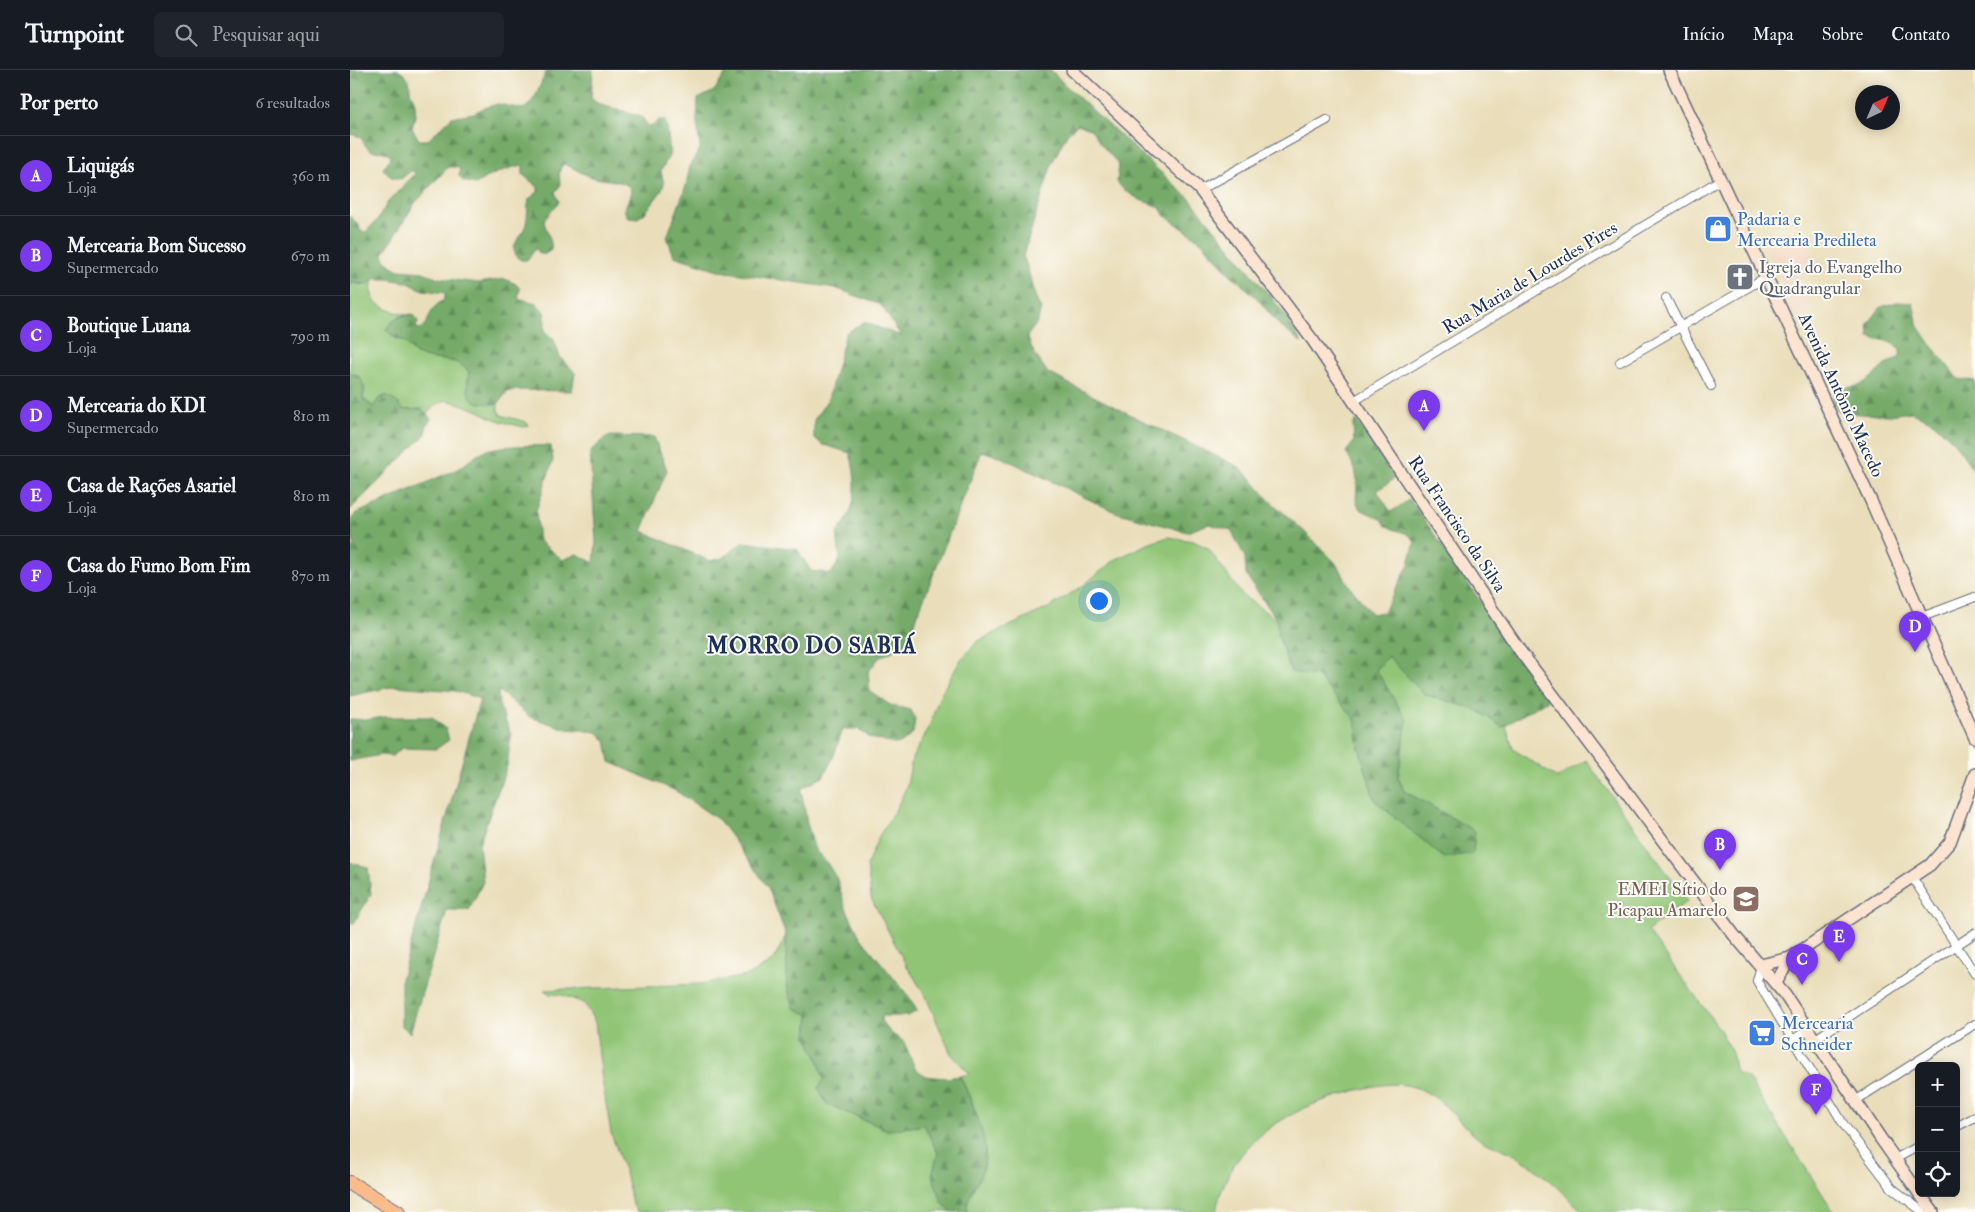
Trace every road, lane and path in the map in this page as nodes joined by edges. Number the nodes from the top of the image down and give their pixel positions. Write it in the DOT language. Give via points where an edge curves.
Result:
graph roads {
  1 [pos="1072,70"];
  2 [pos="1669,70"];
  3 [pos="1327,120"];
  4 [pos="1720,180"];
  5 [pos="1200,190"];
  6 [pos="1766,277"];
  7 [pos="1666,298"];
  8 [pos="1680,327"];
  9 [pos="1620,362"];
  10 [pos="1711,386"];
  11 [pos="1354,401"];
  12 [pos="1975,598"];
  13 [pos="1922,617"];
  14 [pos="1975,738"];
  15 [pos="1975,774"];
  16 [pos="1912,877"];
  17 [pos="1975,934"];
  18 [pos="1956,946"];
  19 [pos="1790,958"];
  20 [pos="1761,965"];
  21 [pos="1975,974"];
  22 [pos="1776,983"];
  23 [pos="1975,1024"];
  24 [pos="1807,1030"];
  25 [pos="1793,1040"];
  26 [pos="1814,1040"];
  27 [pos="1854,1101"];
  28 [pos="1975,1117"];
  29 [pos="1960,1125"];
  30 [pos="1915,1148"];
  31 [pos="1895,1159"];
  32 [pos="350,1183"];
  33 [pos="1915,1187"];
  34 [pos="1922,1197"];
  35 [pos="398,1212"];
  36 [pos="1923,1212"];
  37 [pos="1933,1212"];
  1 -- 5 [label="main road, Rua Francisco da Silva"];
  2 -- 4 [label="main road, Avenida Antônio Macedo"];
  3 -- 5 [label="street"];
  4 -- 6 [label="main road, Avenida Antônio Macedo"];
  4 -- 11 [label="street, Rua Maria de Lourdes Pires"];
  5 -- 11 [label="main road, Rua Francisco da Silva"];
  6 -- 8 [label="street"];
  6 -- 13 [label="main road, Avenida Antônio Macedo"];
  7 -- 8 [label="street"];
  8 -- 9 [label="street"];
  8 -- 10 [label="street"];
  11 -- 20 [label="main road, Rua Francisco da Silva" via="1520,651 1734,935"];
  12 -- 13 [label="street"];
  13 -- 14 [label="main road, Avenida Antônio Macedo"];
  15 -- 16 [label="main road" via="1950,842 1930,864"];
  16 -- 18 [label="street"];
  16 -- 19 [label="main road"];
  17 -- 18 [label="street"];
  18 -- 21 [label="street"];
  18 -- 26 [label="street"];
  19 -- 20 [label="main road"];
  19 -- 22 [label="main road"];
  20 -- 22 [label="main road, Rua Francisco da Silva"];
  20 -- 25 [label="street" via="1757,981"];
  22 -- 24 [label="main road, Rua Francisco da Silva"];
  23 -- 27 [label="street"];
  24 -- 25 [label="street"];
  24 -- 26 [label="main road, Rua Francisco da Silva"];
  25 -- 36 [label="street" via="1844,1125 1892,1188"];
  26 -- 27 [label="main road, Rua Francisco da Silva"];
  27 -- 31 [label="main road, Rua Francisco da Silva"];
  28 -- 29 [label="street"];
  30 -- 31 [label="street"];
  31 -- 33 [label="main road, Rua Francisco da Silva"];
  32 -- 35 [label="highway"];
  34 -- 37 [label="main road, Rua Francisco da Silva"];
}
